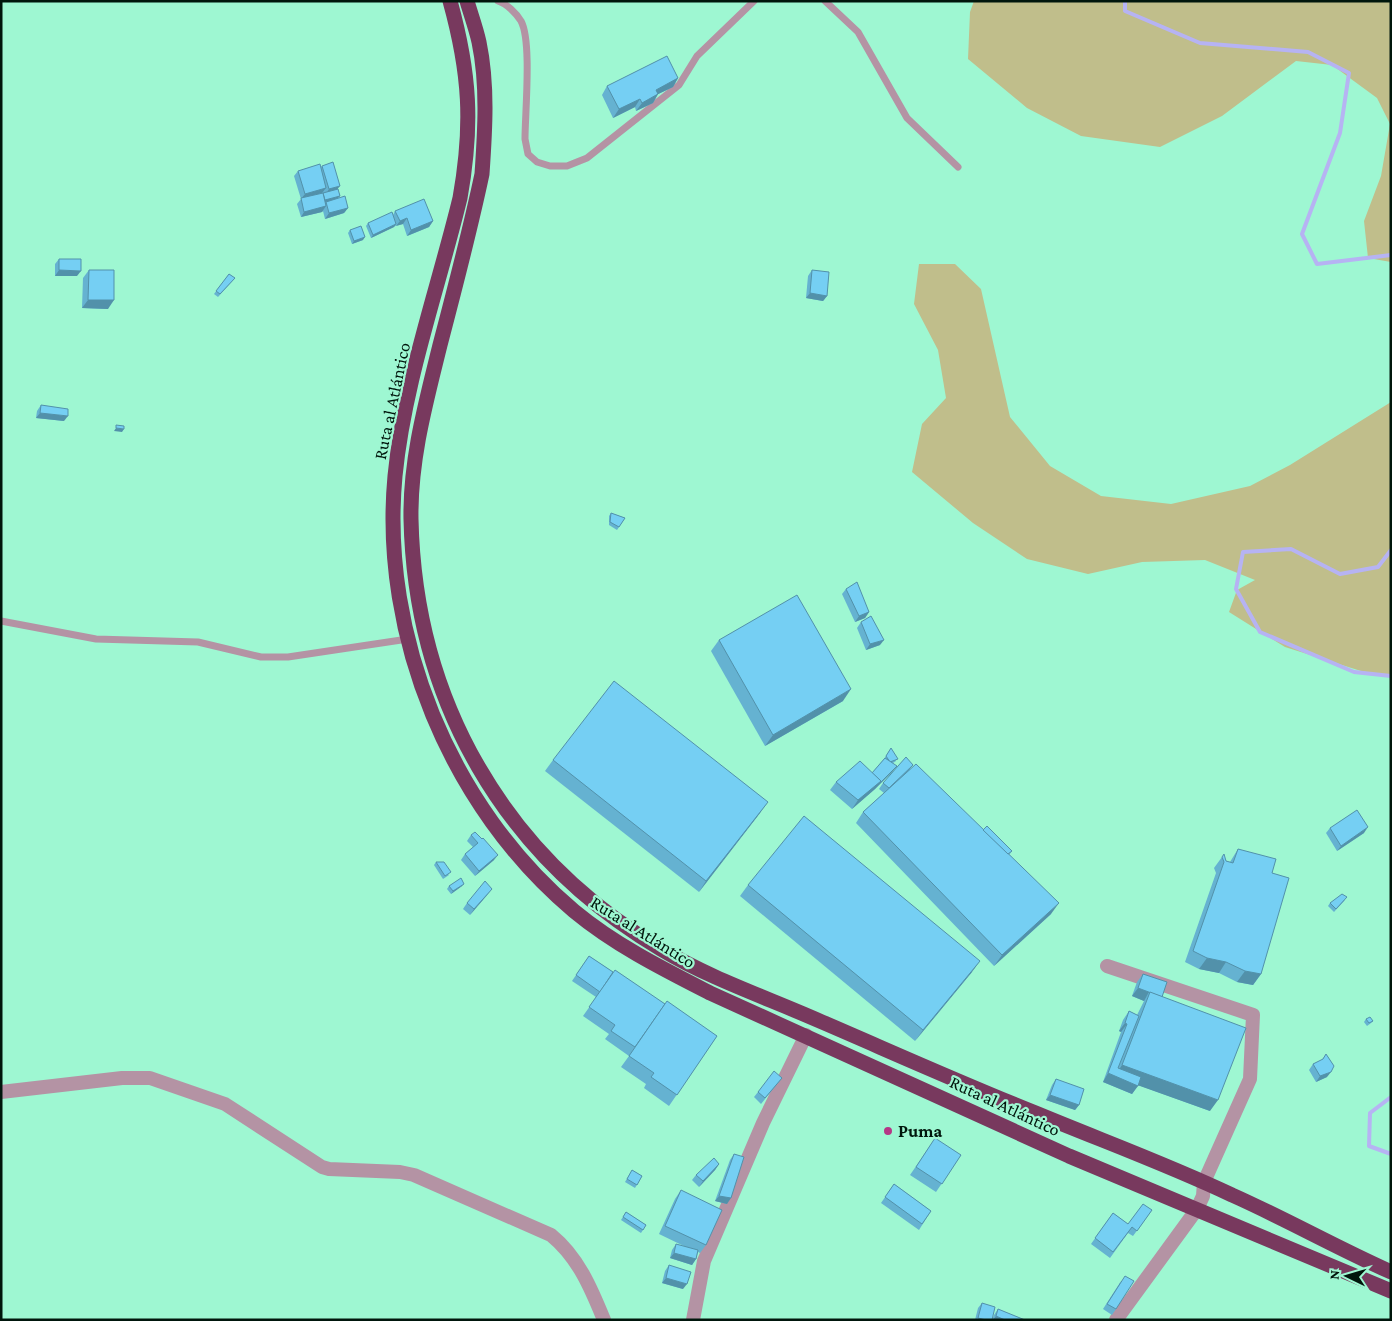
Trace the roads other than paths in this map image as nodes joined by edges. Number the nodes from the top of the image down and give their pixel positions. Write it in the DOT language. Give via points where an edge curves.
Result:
graph roads {
  1 [pos="450,1"];
  2 [pos="467,1"];
  3 [pos="498,1"];
  4 [pos="754,1"];
  5 [pos="825,1"];
  6 [pos="958,167"];
  7 [pos="1,621"];
  8 [pos="408,639"];
  9 [pos="1107,966"];
  10 [pos="806,1035"];
  11 [pos="1,1092"];
  12 [pos="975,1113"];
  13 [pos="1096,1138"];
  14 [pos="1204,1182"];
  15 [pos="1197,1209"];
  16 [pos="1391,1272"];
  17 [pos="1391,1291"];
  18 [pos="604,1320"];
  19 [pos="693,1320"];
  20 [pos="1116,1320"];
  1 -- 8 [label="highway, Ruta al Atlántico" via="466,69 469,129 460,198 404,417 395,479 394,552"];
  2 -- 13 [label="highway, Ruta al Atlántico" via="479,43 484,93 482,174 421,420 411,513 415,584 422,626 456,723 477,766 506,811 548,862 586,897 663,951 718,978"];
  3 -- 4 [label="lane" via="505,3 521,22 526,42 525,139 528,154 536,162 567,166 587,158 679,85 697,56"];
  5 -- 6 [label="lane" via="858,32 907,118"];
  7 -- 8 [label="lane" via="96,639 198,642 261,657 288,657"];
  8 -- 10 [label="highway, Ruta al Atlántico" via="437,723 463,775 481,806 535,873 574,911 656,966"];
  9 -- 14 [label="street" via="1253,1015 1250,1079"];
  10 -- 12 [label="highway, Ruta al Atlántico"];
  10 -- 19 [label="street" via="763,1123 704,1261"];
  11 -- 18 [label="street" via="138,1076 150,1078 225,1104 322,1167 414,1175 551,1235 566,1247 588,1283"];
  12 -- 13 [label="highway" via="969,1103 972,1097 979,1096 1061,1132"];
  12 -- 15 [label="highway, Ruta al Atlántico"];
  13 -- 14 [label="highway, Ruta al Atlántico"];
  14 -- 15 [label="street" via="1204,1196"];
  14 -- 16 [label="highway, Ruta al Atlántico"];
  15 -- 17 [label="highway, Ruta al Atlántico"];
  15 -- 20 [label="street"];
}
